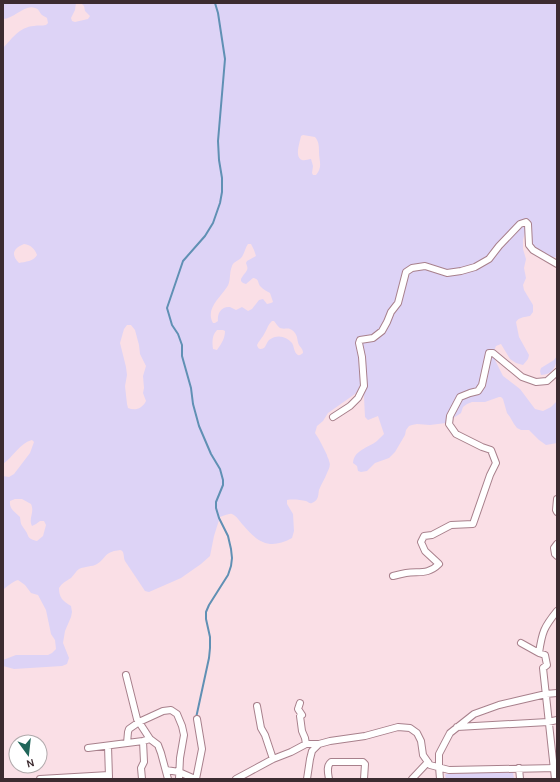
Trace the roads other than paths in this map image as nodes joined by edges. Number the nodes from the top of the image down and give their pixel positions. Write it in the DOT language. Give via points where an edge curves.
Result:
graph roads {
  1 [pos="557,264"];
  2 [pos="557,372"];
  3 [pos="333,417"];
  4 [pos="557,499"];
  5 [pos="557,512"];
  6 [pos="557,544"];
  7 [pos="557,556"];
  8 [pos="393,576"];
  9 [pos="557,611"];
  10 [pos="521,643"];
  11 [pos="539,653"];
  12 [pos="126,675"];
  13 [pos="557,693"];
  14 [pos="546,694"];
  15 [pos="300,703"];
  16 [pos="258,706"];
  17 [pos="197,719"];
  18 [pos="557,720"];
  19 [pos="139,722"];
  20 [pos="548,722"];
  21 [pos="457,727"];
  22 [pos="147,740"];
  23 [pos="128,743"];
  24 [pos="306,744"];
  25 [pos="319,744"];
  26 [pos="108,746"];
  27 [pos="88,748"];
  28 [pos="273,759"];
  29 [pos="428,762"];
  30 [pos="439,767"];
  31 [pos="519,768"];
  32 [pos="555,768"];
  33 [pos="166,770"];
  34 [pos="179,776"];
  35 [pos="109,777"];
  36 [pos="40,779"];
  37 [pos="142,779"];
  38 [pos="168,779"];
  39 [pos="196,779"];
  40 [pos="236,779"];
  41 [pos="308,779"];
  42 [pos="329,779"];
  43 [pos="364,779"];
  44 [pos="412,779"];
  45 [pos="440,779"];
  46 [pos="520,779"];
  47 [pos="555,779"];
  1 -- 3 [label="street" via="533,250 526,222 520,224 489,259 475,267 447,273 425,266 412,268 406,272 398,303 382,331 373,338 360,340 364,386 358,398"];
  2 -- 8 [label="street" via="547,381 536,382 522,377 493,353 489,353 482,385 478,390 460,397 450,416 449,424 456,434 491,450 496,463 474,524 451,525 432,535 424,536 422,542 425,551 439,564 433,570"];
  4 -- 5 [label="street"];
  6 -- 7 [label="street" via="554,548"];
  9 -- 11 [label="street" via="546,624"];
  10 -- 11 [label="street"];
  11 -- 14 [label="street" via="545,655 547,665 543,668"];
  12 -- 19 [label="street"];
  13 -- 14 [label="street"];
  14 -- 20 [label="street"];
  14 -- 21 [label="street" via="474,714"];
  15 -- 24 [label="street" via="298,709 302,715 302,731"];
  16 -- 28 [label="street" via="261,728"];
  17 -- 39 [label="street" via="202,749"];
  18 -- 20 [label="street"];
  19 -- 22 [label="street"];
  19 -- 23 [label="street" via="130,729"];
  19 -- 34 [label="street" via="163,711 171,710 177,714 184,735"];
  20 -- 21 [label="street"];
  20 -- 32 [label="street"];
  21 -- 30 [label="street" via="450,733 439,754"];
  22 -- 23 [label="street"];
  22 -- 33 [label="street" via="158,745"];
  22 -- 37 [label="street" via="141,768"];
  23 -- 26 [label="street"];
  24 -- 25 [label="street"];
  24 -- 28 [label="street"];
  25 -- 29 [label="street" via="398,727 410,728 422,741 423,755"];
  25 -- 41 [label="street" via="312,751"];
  26 -- 27 [label="street"];
  26 -- 35 [label="street"];
  28 -- 40 [label="street"];
  29 -- 30 [label="street"];
  29 -- 44 [label="street"];
  30 -- 31 [label="street" via="449,770"];
  30 -- 45 [label="street"];
  31 -- 32 [label="street"];
  31 -- 46 [label="street"];
  32 -- 47 [label="street"];
  33 -- 34 [label="street"];
  33 -- 38 [label="street"];
  34 -- 39 [label="street"];
  35 -- 36 [label="street"];
  42 -- 43 [label="street" via="328,764 331,762 362,762 365,764"];
}
